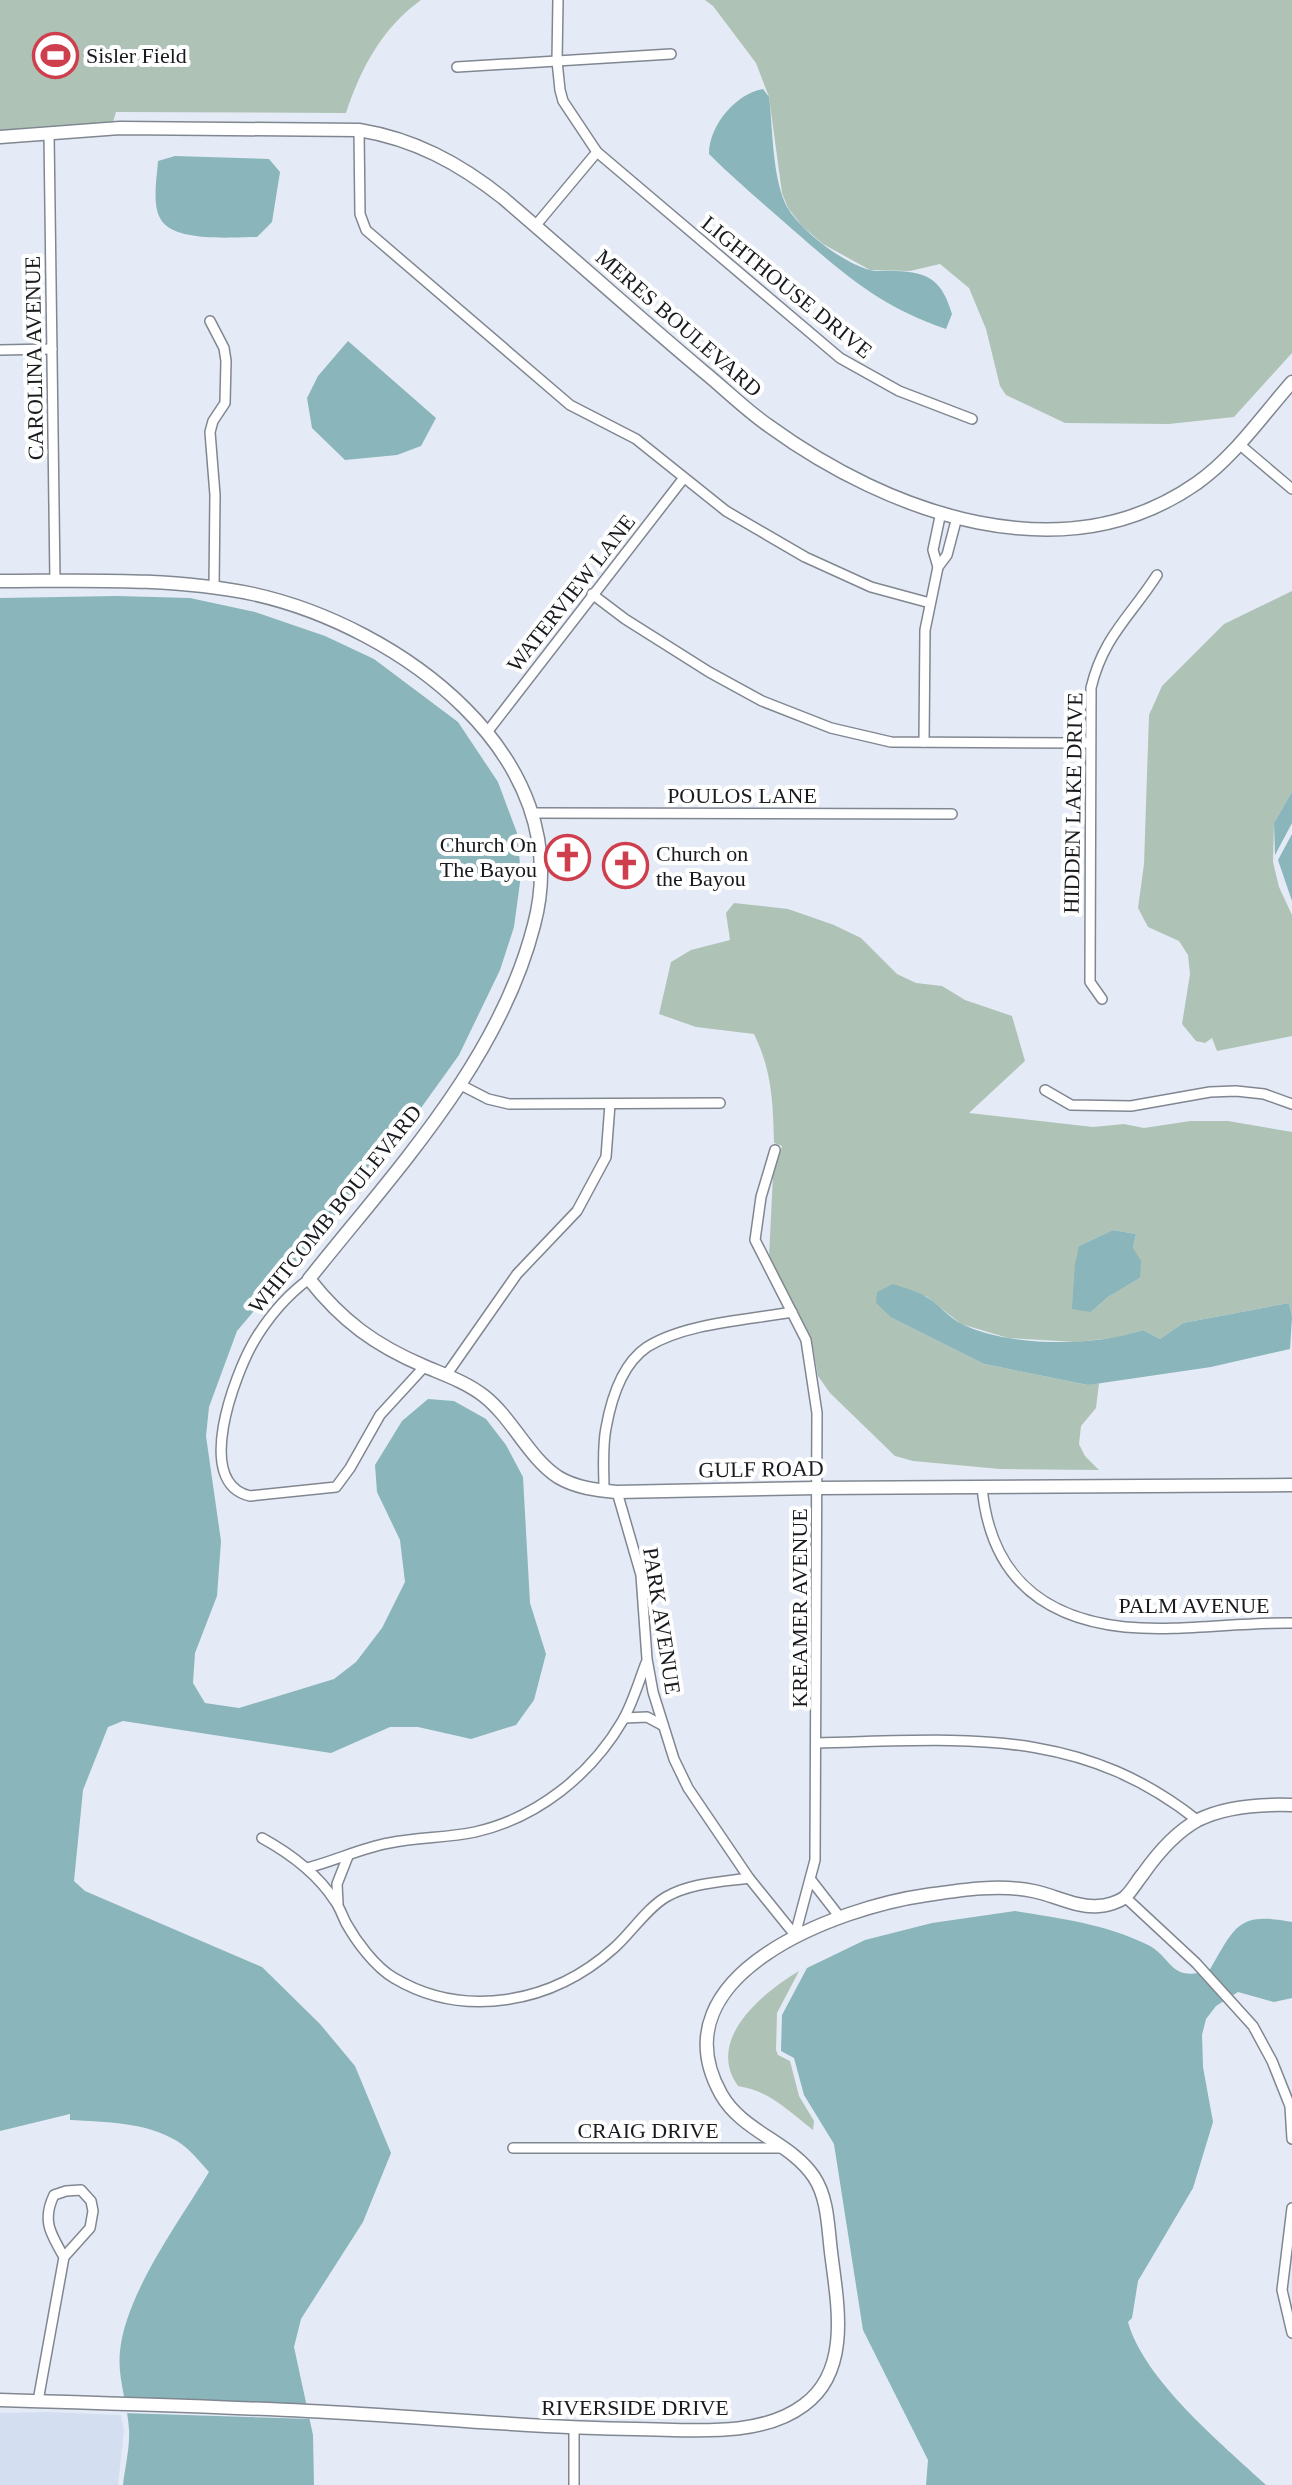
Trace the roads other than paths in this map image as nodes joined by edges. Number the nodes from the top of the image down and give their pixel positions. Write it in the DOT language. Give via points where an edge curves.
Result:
graph roads {
  1 [pos="558,0"];
  2 [pos="671,54"];
  3 [pos="557,61"];
  4 [pos="457,67"];
  5 [pos="359,130"];
  6 [pos="49,134"];
  7 [pos="0,137"];
  8 [pos="597,152"];
  9 [pos="536,225"];
  10 [pos="210,321"];
  11 [pos="52,349"];
  12 [pos="0,350"];
  13 [pos="1292,382"];
  14 [pos="972,419"];
  15 [pos="1239,444"];
  16 [pos="683,479"];
  17 [pos="1292,489"];
  18 [pos="941,512"];
  19 [pos="957,517"];
  20 [pos="938,567"];
  21 [pos="1157,575"];
  22 [pos="0,581"];
  23 [pos="55,581"];
  24 [pos="214,587"];
  25 [pos="592,594"];
  26 [pos="930,603"];
  27 [pos="488,731"];
  28 [pos="924,742"];
  29 [pos="1089,743"];
  30 [pos="531,813"];
  31 [pos="952,814"];
  32 [pos="1102,999"];
  33 [pos="459,1084"];
  34 [pos="1045,1090"];
  35 [pos="720,1103"];
  36 [pos="610,1104"];
  37 [pos="1292,1104"];
  38 [pos="775,1150"];
  39 [pos="309,1279"];
  40 [pos="792,1312"];
  41 [pos="425,1366"];
  42 [pos="447,1374"];
  43 [pos="1292,1485"];
  44 [pos="982,1487"];
  45 [pos="817,1488"];
  46 [pos="610,1491"];
  47 [pos="1292,1623"];
  48 [pos="647,1659"];
  49 [pos="624,1718"];
  50 [pos="662,1725"];
  51 [pos="816,1743"];
  52 [pos="1292,1805"];
  53 [pos="1197,1820"];
  54 [pos="262,1838"];
  55 [pos="348,1856"];
  56 [pos="307,1868"];
  57 [pos="749,1878"];
  58 [pos="811,1880"];
  59 [pos="1125,1897"];
  60 [pos="338,1904"];
  61 [pos="839,1916"];
  62 [pos="795,1935"];
  63 [pos="1291,2106"];
  64 [pos="1292,2139"];
  65 [pos="513,2148"];
  66 [pos="783,2148"];
  67 [pos="1292,2208"];
  68 [pos="64,2257"];
  69 [pos="1292,2333"];
  70 [pos="0,2400"];
  71 [pos="38,2401"];
  72 [pos="574,2428"];
  73 [pos="574,2485"];
  1 -- 3 [label="street, LIGHTHOUSE DRIVE"];
  2 -- 3 [label="street"];
  3 -- 4 [label="street"];
  3 -- 8 [label="street, LIGHTHOUSE DRIVE" via="563,101"];
  5 -- 6 [label="street, MERES BOULEVARD" via="120,128"];
  5 -- 9 [label="street, MERES BOULEVARD" via="446,158"];
  5 -- 16 [label="street" via="360,214 369,233 575,408 636,439"];
  6 -- 7 [label="street, MERES BOULEVARD"];
  6 -- 11 [label="street, CAROLINA AVENUE"];
  8 -- 9 [label="street"];
  8 -- 14 [label="street, LIGHTHOUSE DRIVE" via="840,358 899,391"];
  9 -- 18 [label="street, MERES BOULEVARD" via="769,426 862,481"];
  10 -- 24 [label="street" via="226,361 225,403 210,432"];
  11 -- 12 [label="street"];
  11 -- 23 [label="street, CAROLINA AVENUE"];
  13 -- 15 [label="street, MERES BOULEVARD"];
  15 -- 17 [label="street"];
  15 -- 19 [label="street, MERES BOULEVARD" via="1189,489 1119,521 1039,531"];
  16 -- 25 [label="street, WATERVIEW LANE"];
  16 -- 26 [label="street" via="805,557 877,589"];
  18 -- 19 [label="street, MERES BOULEVARD"];
  18 -- 20 [label="street" via="933,550"];
  19 -- 20 [label="street" via="947,555"];
  20 -- 26 [label="street"];
  21 -- 29 [label="street, HIDDEN LAKE DRIVE" via="1098,659"];
  22 -- 23 [label="street, WHITCOMB BOULEVARD"];
  23 -- 24 [label="street, WHITCOMB BOULEVARD"];
  24 -- 27 [label="street, WHITCOMB BOULEVARD" via="293,607 371,640 429,678"];
  25 -- 27 [label="street, WATERVIEW LANE"];
  25 -- 28 [label="street" via="654,638 762,701 877,740"];
  26 -- 28 [label="street"];
  27 -- 30 [label="street, WHITCOMB BOULEVARD" via="517,776"];
  28 -- 29 [label="street"];
  29 -- 32 [label="street, HIDDEN LAKE DRIVE" via="1090,982"];
  30 -- 31 [label="street, POULOS LANE"];
  30 -- 33 [label="street, WHITCOMB BOULEVARD" via="539,867 535,922 505,1001"];
  33 -- 36 [label="street" via="506,1104"];
  33 -- 39 [label="street, WHITCOMB BOULEVARD"];
  34 -- 37 [label="street" via="1071,1105 1139,1105 1236,1091"];
  35 -- 36 [label="street"];
  36 -- 42 [label="street" via="606,1157 577,1211 517,1274"];
  38 -- 40 [label="street, KREAMER AVENUE" via="755,1240"];
  39 -- 41 [label="street, GULF ROAD" via="350,1325"];
  39 -- 41 [label="street, WHITCOMB BOULEVARD" via="284,1301 253,1343 227,1406 221,1458 227,1481 245,1496 336,1487 380,1415"];
  40 -- 45 [label="street, KREAMER AVENUE" via="812,1369"];
  40 -- 46 [label="street, PARK AVENUE" via="695,1328 639,1355 614,1395 605,1434"];
  41 -- 42 [label="street, GULF ROAD"];
  42 -- 46 [label="street, GULF ROAD" via="497,1408 559,1477"];
  43 -- 44 [label="street, GULF ROAD"];
  44 -- 45 [label="street, GULF ROAD"];
  44 -- 47 [label="street, PALM AVENUE" via="989,1531 1011,1573 1061,1611 1124,1627"];
  45 -- 46 [label="street, GULF ROAD"];
  45 -- 51 [label="street, KREAMER AVENUE"];
  46 -- 48 [label="street, PARK AVENUE" via="641,1575"];
  48 -- 49 [label="street"];
  48 -- 50 [label="street, PARK AVENUE"];
  49 -- 50 [label="street" via="647,1717"];
  49 -- 55 [label="street" via="576,1779 532,1810 478,1831 386,1843"];
  50 -- 57 [label="street, PARK AVENUE" via="688,1788"];
  51 -- 53 [label="street" via="960,1740 1033,1745 1126,1774"];
  51 -- 58 [label="street, KREAMER AVENUE"];
  52 -- 53 [label="street" via="1257,1805"];
  53 -- 59 [label="street" via="1162,1849"];
  54 -- 56 [label="street"];
  55 -- 56 [label="street"];
  55 -- 60 [label="street" via="337,1884"];
  56 -- 60 [label="street"];
  57 -- 60 [label="street" via="699,1885 664,1898 613,1949 570,1978 530,1994 480,2003 437,1996 390,1975 353,1934"];
  57 -- 62 [label="street, PARK AVENUE"];
  58 -- 61 [label="street"];
  58 -- 62 [label="street, KREAMER AVENUE"];
  59 -- 61 [label="street, RIVERSIDE DRIVE" via="1098,1906 1029,1890 969,1890"];
  59 -- 63 [label="street" via="1236,2006 1262,2041"];
  61 -- 62 [label="street, RIVERSIDE DRIVE"];
  62 -- 66 [label="street, RIVERSIDE DRIVE" via="734,1981 713,2015 708,2041 711,2068 723,2097 737,2115"];
  63 -- 64 [label="street"];
  65 -- 66 [label="street, CRAIG DRIVE"];
  66 -- 72 [label="street, RIVERSIDE DRIVE" via="814,2178 828,2222 838,2337 827,2378 816,2395 784,2417 743,2427"];
  67 -- 69 [label="street" via="1282,2290"];
  68 -- 68 [label="street" via="90,2228 91,2201 81,2190 54,2195 47,2209 46,2224"];
  68 -- 71 [label="street"];
  70 -- 71 [label="street, RIVERSIDE DRIVE"];
  71 -- 72 [label="street, RIVERSIDE DRIVE"];
  72 -- 73 [label="street"];
}
